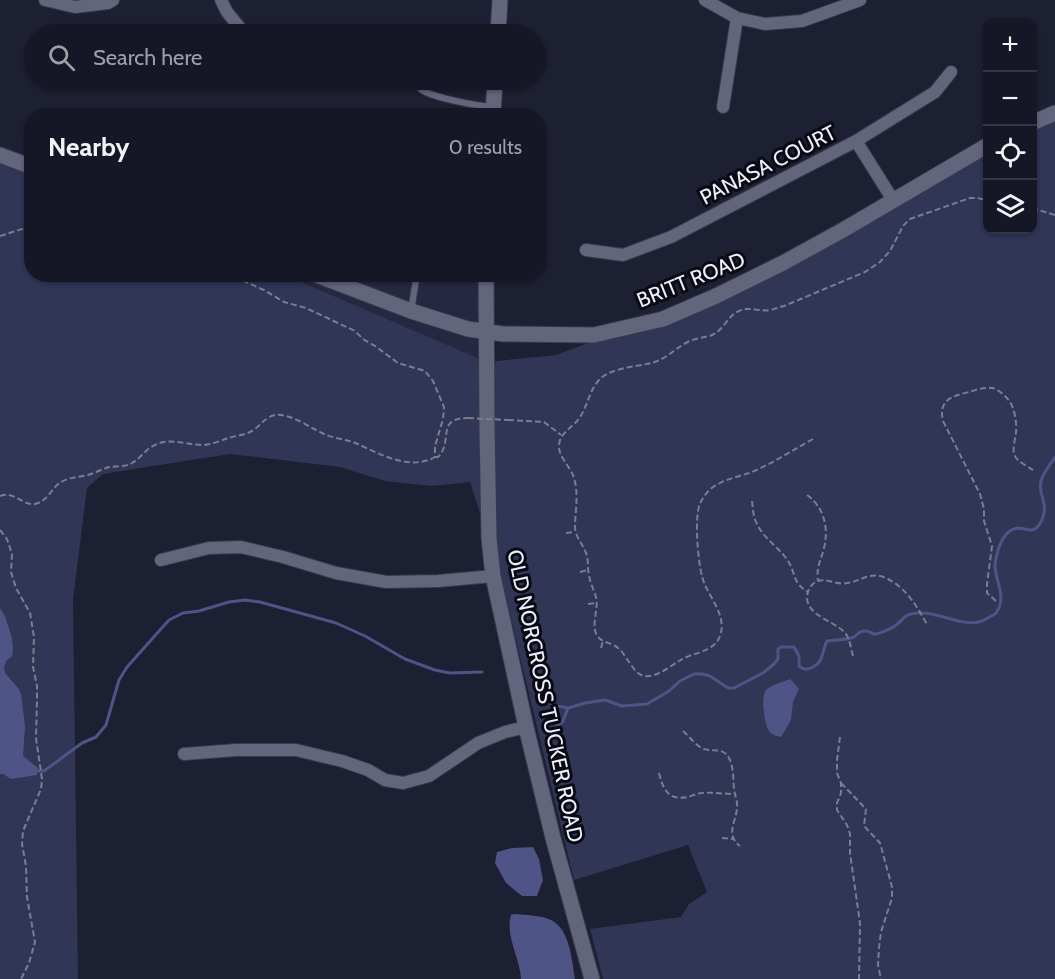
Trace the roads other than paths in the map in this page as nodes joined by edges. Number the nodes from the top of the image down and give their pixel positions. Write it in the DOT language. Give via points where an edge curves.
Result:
graph roads {
  1 [pos="45,0"];
  2 [pos="113,0"];
  3 [pos="221,0"];
  4 [pos="500,0"];
  5 [pos="705,0"];
  6 [pos="860,0"];
  7 [pos="737,18"];
  8 [pos="236,24"];
  9 [pos="499,24"];
  10 [pos="951,72"];
  11 [pos="422,90"];
  12 [pos="494,90"];
  13 [pos="723,107"];
  14 [pos="486,108"];
  15 [pos="493,108"];
  16 [pos="1055,113"];
  17 [pos="1037,121"];
  18 [pos="856,141"];
  19 [pos="983,147"];
  20 [pos="0,155"];
  21 [pos="24,164"];
  22 [pos="893,200"];
  23 [pos="586,250"];
  24 [pos="335,282"];
  25 [pos="416,282"];
  26 [pos="486,282"];
  27 [pos="411,311"];
  28 [pos="486,333"];
  29 [pos="161,560"];
  30 [pos="493,576"];
  31 [pos="526,727"];
  32 [pos="184,754"];
  33 [pos="592,979"];
  1 -- 2 [label="street" via="75,7"];
  3 -- 8 [label="street"];
  4 -- 9 [label="street"];
  5 -- 7 [label="street"];
  6 -- 7 [label="street" via="802,21 765,24"];
  7 -- 13 [label="street"];
  10 -- 18 [label="street, PANASA COURT" via="935,92"];
  11 -- 14 [label="lane"];
  12 -- 15 [label="street"];
  16 -- 17 [label="street"];
  18 -- 22 [label="street"];
  18 -- 23 [label="street, PANASA COURT" via="671,237 624,255"];
  19 -- 22 [label="street, BRITT ROAD"];
  20 -- 21 [label="street"];
  22 -- 28 [label="street, BRITT ROAD" via="783,263 663,319 594,334"];
  24 -- 27 [label="street, BRITT ROAD"];
  25 -- 27 [label="lane"];
  26 -- 28 [label="street, OLD NORCROSS TUCKER ROAD"];
  27 -- 28 [label="street, BRITT ROAD"];
  28 -- 30 [label="street, OLD NORCROSS TUCKER ROAD"];
  29 -- 30 [label="street" via="209,548 241,547 386,582"];
  30 -- 31 [label="street, OLD NORCROSS TUCKER ROAD"];
  31 -- 32 [label="street" via="478,743 429,776 403,783 385,780 342,761 296,750"];
  31 -- 33 [label="street, OLD NORCROSS TUCKER ROAD"];
}
